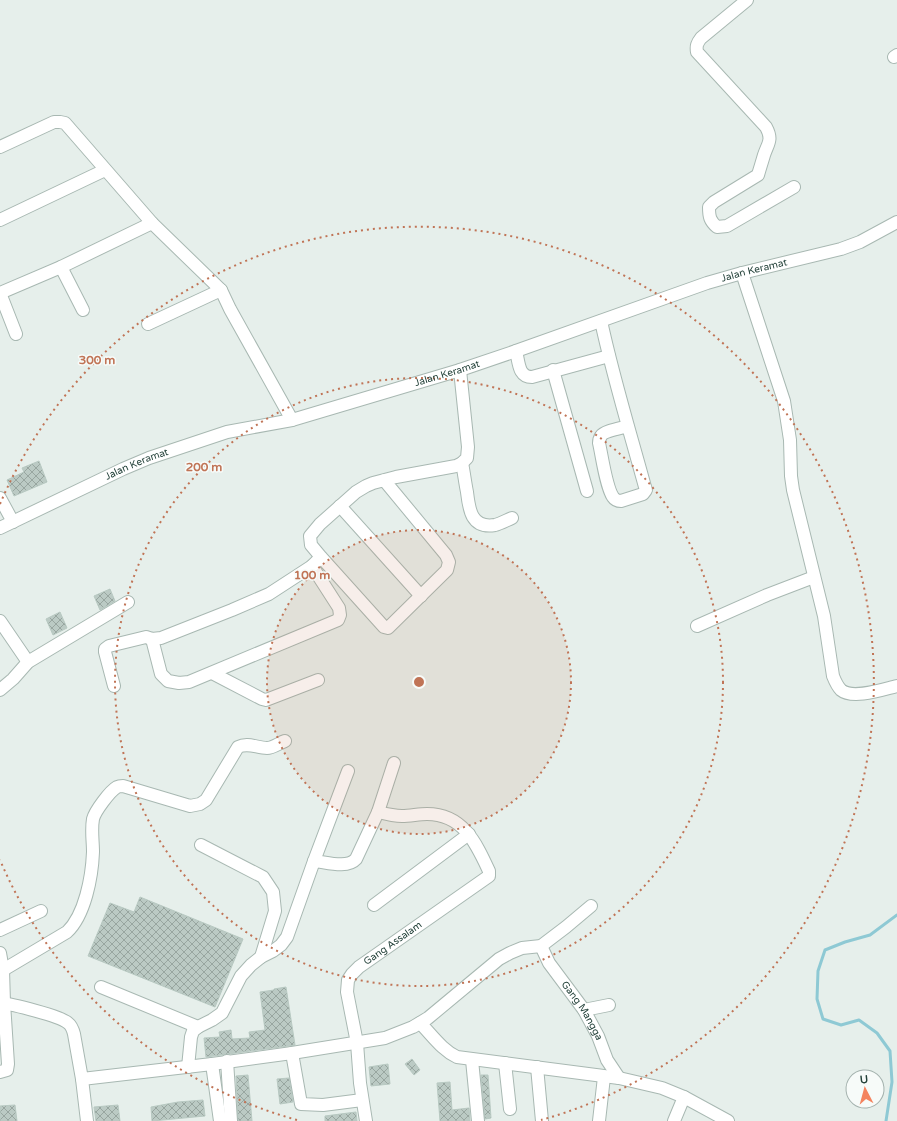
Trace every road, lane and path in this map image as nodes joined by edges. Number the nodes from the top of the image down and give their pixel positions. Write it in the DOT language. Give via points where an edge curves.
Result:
graph roads {
  1 [pos="747,0"];
  2 [pos="0,147"];
  3 [pos="105,170"];
  4 [pos="794,187"];
  5 [pos="0,220"];
  6 [pos="897,222"];
  7 [pos="152,223"];
  8 [pos="61,267"];
  9 [pos="742,273"];
  10 [pos="221,290"];
  11 [pos="0,293"];
  12 [pos="83,310"];
  13 [pos="601,321"];
  14 [pos="148,324"];
  15 [pos="16,334"];
  16 [pos="516,351"];
  17 [pos="609,356"];
  18 [pos="460,370"];
  19 [pos="553,370"];
  20 [pos="292,420"];
  21 [pos="628,426"];
  22 [pos="462,464"];
  23 [pos="384,480"];
  24 [pos="587,490"];
  25 [pos="0,498"];
  26 [pos="340,506"];
  27 [pos="512,518"];
  28 [pos="13,522"];
  29 [pos="0,528"];
  30 [pos="321,557"];
  31 [pos="312,566"];
  32 [pos="814,577"];
  33 [pos="421,596"];
  34 [pos="128,602"];
  35 [pos="0,621"];
  36 [pos="697,626"];
  37 [pos="152,639"];
  38 [pos="28,662"];
  39 [pos="212,673"];
  40 [pos="318,680"];
  41 [pos="114,686"];
  42 [pos="897,686"];
  43 [pos="0,690"];
  44 [pos="285,741"];
  45 [pos="394,763"];
  46 [pos="348,771"];
  47 [pos="378,812"];
  48 [pos="469,834"];
  49 [pos="201,845"];
  50 [pos="314,861"];
  51 [pos="374,905"];
  52 [pos="591,906"];
  53 [pos="41,911"];
  54 [pos="0,930"];
  55 [pos="541,946"];
  56 [pos="0,954"];
  57 [pos="261,956"];
  58 [pos="3,970"];
  59 [pos="101,987"];
  60 [pos="2,1003"];
  61 [pos="609,1005"];
  62 [pos="584,1010"];
  63 [pos="420,1023"];
  64 [pos="198,1027"];
  65 [pos="357,1043"];
  66 [pos="292,1053"];
  67 [pos="472,1060"];
  68 [pos="226,1061"];
  69 [pos="505,1063"];
  70 [pos="212,1064"];
  71 [pos="188,1067"];
  72 [pos="537,1067"];
  73 [pos="0,1072"];
  74 [pos="604,1077"];
  75 [pos="618,1078"];
  76 [pos="82,1079"];
  77 [pos="684,1097"];
  78 [pos="362,1100"];
  79 [pos="510,1109"];
  80 [pos="87,1121"];
  81 [pos="220,1121"];
  82 [pos="231,1121"];
  83 [pos="366,1121"];
  84 [pos="478,1121"];
  85 [pos="542,1121"];
  86 [pos="599,1121"];
  87 [pos="674,1121"];
  88 [pos="728,1121"];
  1 -- 4 [label="street" via="701,38 696,48 766,127 770,134 770,142 758,175 710,207 712,223 717,227 727,226"];
  2 -- 3 [label="street" via="54,122 60,122 64,123"];
  3 -- 5 [label="street"];
  3 -- 7 [label="street"];
  6 -- 9 [label="street, Jalan Keramat" via="841,249"];
  7 -- 8 [label="street"];
  7 -- 10 [label="street"];
  8 -- 11 [label="street"];
  8 -- 12 [label="street"];
  9 -- 13 [label="street, Jalan Keramat"];
  9 -- 32 [label="street" via="784,401 790,440 793,490"];
  10 -- 14 [label="street"];
  10 -- 20 [label="street"];
  11 -- 15 [label="street"];
  13 -- 16 [label="street, Jalan Keramat"];
  13 -- 17 [label="street"];
  16 -- 18 [label="street, Jalan Keramat"];
  16 -- 19 [label="street" via="523,375 532,377"];
  17 -- 19 [label="street"];
  17 -- 21 [label="street"];
  18 -- 20 [label="street, Jalan Keramat"];
  18 -- 22 [label="street" via="468,447 467,458"];
  19 -- 24 [label="street"];
  20 -- 28 [label="street, Jalan Keramat" via="227,432 149,458"];
  21 -- 21 [label="street" via="646,490 643,494 618,501 612,496 608,483 599,439 606,433"];
  22 -- 23 [label="street"];
  22 -- 27 [label="street" via="470,510 475,520 485,526 496,525"];
  23 -- 26 [label="street" via="366,486"];
  23 -- 33 [label="street" via="448,558 447,570"];
  25 -- 28 [label="street"];
  26 -- 30 [label="street" via="310,536 311,545"];
  26 -- 33 [label="street"];
  28 -- 29 [label="street, Jalan Keramat"];
  30 -- 31 [label="street"];
  30 -- 33 [label="street" via="386,628"];
  31 -- 37 [label="street" via="269,594 161,638"];
  31 -- 39 [label="street" via="339,608 338,620"];
  32 -- 36 [label="street"];
  32 -- 42 [label="street" via="824,616 833,676 837,684 847,693 857,694"];
  34 -- 38 [label="street"];
  35 -- 38 [label="street"];
  37 -- 39 [label="street" via="161,674 168,681 189,682"];
  37 -- 41 [label="street" via="146,637 105,649"];
  38 -- 43 [label="street"];
  39 -- 40 [label="street" via="266,700"];
  44 -- 58 [label="street" via="270,748 242,744 206,800 200,804 190,806 123,786 114,790 94,816 93,853 88,889 76,921 67,932"];
  45 -- 47 [label="street"];
  46 -- 50 [label="street"];
  47 -- 48 [label="street" via="402,816 443,816 461,824"];
  47 -- 50 [label="street" via="356,859 346,865"];
  48 -- 51 [label="street"];
  48 -- 65 [label="street, Gang Assalam" via="480,852 489,876 359,967 348,980 346,992"];
  49 -- 57 [label="street" via="263,877 273,892 275,911"];
  50 -- 57 [label="street" via="287,937 277,948"];
  52 -- 55 [label="street"];
  53 -- 54 [label="street"];
  55 -- 62 [label="street, Gang Mangga" via="549,963"];
  55 -- 63 [label="street" via="522,948 505,956"];
  56 -- 58 [label="street"];
  57 -- 64 [label="street" via="242,976 222,1013"];
  58 -- 60 [label="street"];
  59 -- 64 [label="street"];
  60 -- 73 [label="street" via="8,1064 6,1070"];
  60 -- 76 [label="street" via="46,1013 67,1022 74,1034"];
  61 -- 62 [label="street"];
  62 -- 75 [label="street, Gang Mangga"];
  63 -- 65 [label="street" via="399,1034"];
  63 -- 67 [label="street" via="450,1054 457,1058"];
  64 -- 71 [label="street" via="191,1037"];
  65 -- 66 [label="street"];
  65 -- 78 [label="street"];
  66 -- 68 [label="street"];
  66 -- 78 [label="street" via="302,1104 323,1105"];
  67 -- 69 [label="street"];
  67 -- 84 [label="street"];
  68 -- 70 [label="street"];
  68 -- 82 [label="street"];
  69 -- 72 [label="street"];
  69 -- 79 [label="street"];
  70 -- 71 [label="street"];
  70 -- 81 [label="street"];
  71 -- 76 [label="street"];
  72 -- 74 [label="street"];
  72 -- 85 [label="street"];
  74 -- 75 [label="street"];
  74 -- 86 [label="street"];
  75 -- 77 [label="street" via="662,1088"];
  76 -- 80 [label="street"];
  77 -- 87 [label="street"];
  77 -- 88 [label="street"];
  78 -- 83 [label="street"];
}
